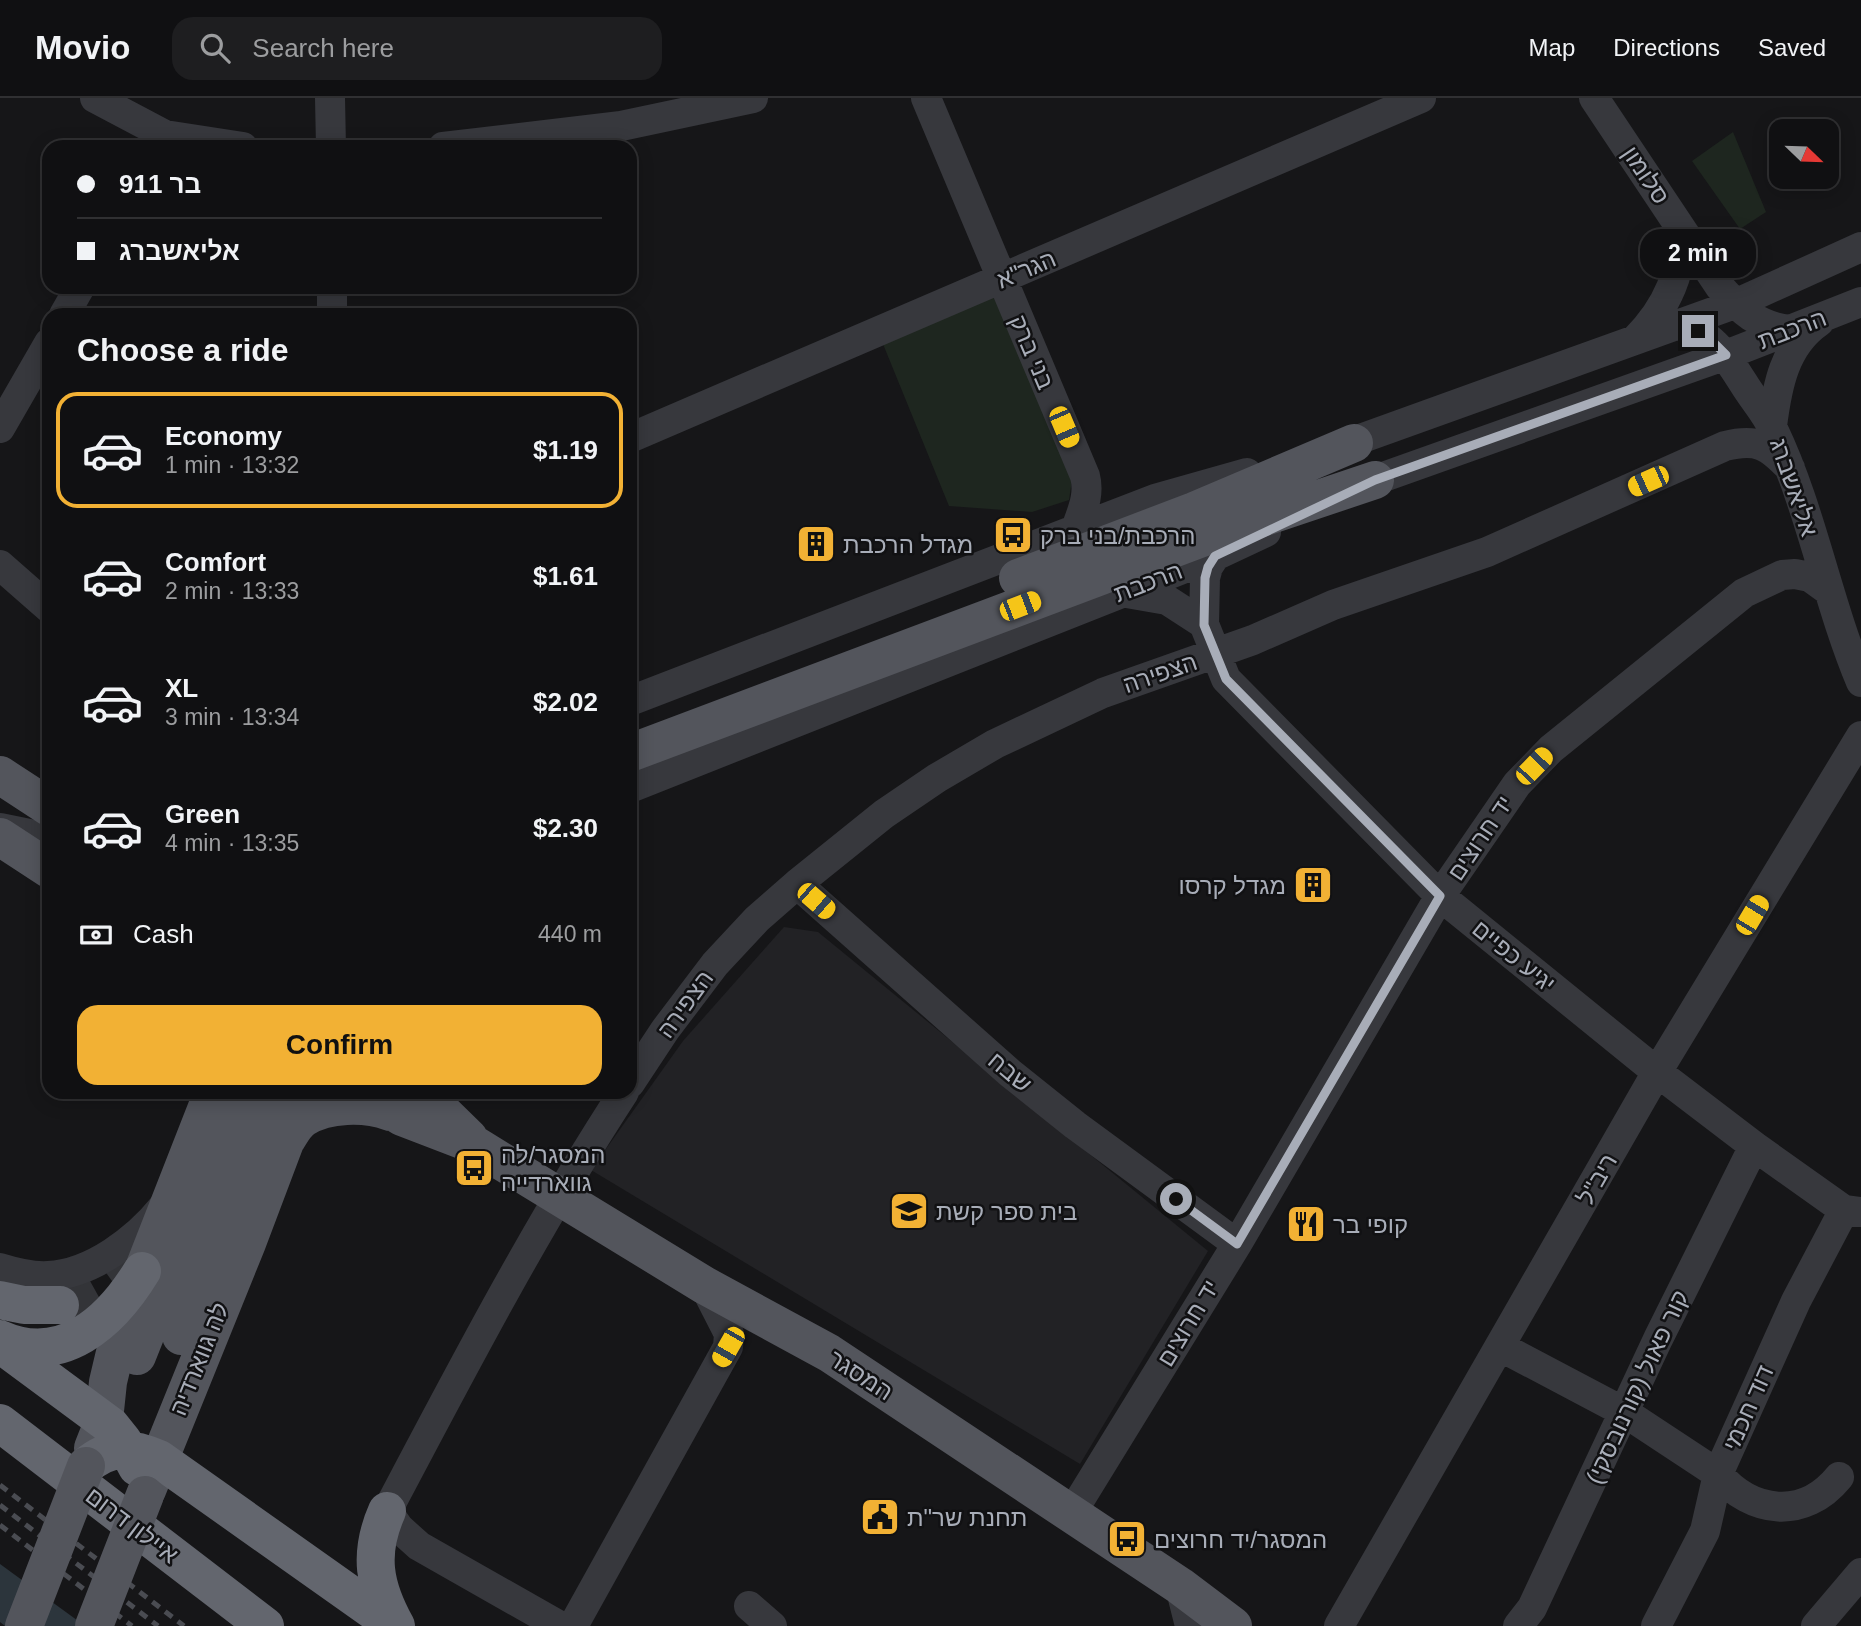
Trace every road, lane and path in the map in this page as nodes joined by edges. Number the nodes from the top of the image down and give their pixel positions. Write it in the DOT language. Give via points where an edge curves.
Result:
graph roads {
  1 [pos="95,98"];
  2 [pos="330,98"];
  3 [pos="752,98"];
  4 [pos="926,98"];
  5 [pos="1421,98"];
  6 [pos="1594,98"];
  7 [pos="160,140"];
  8 [pos="331,140"];
  9 [pos="502,140"];
  10 [pos="1676,220"];
  11 [pos="1861,247"];
  12 [pos="1001,279"];
  13 [pos="1861,302"];
  14 [pos="1735,304"];
  15 [pos="1826,317"];
  16 [pos="1679,325"];
  17 [pos="1790,330"];
  18 [pos="1633,341"];
  19 [pos="1726,355"];
  20 [pos="42,357"];
  21 [pos="1772,426"];
  22 [pos="0,428"];
  23 [pos="637,435"];
  24 [pos="1354,443"];
  25 [pos="1790,468"];
  26 [pos="1375,480"];
  27 [pos="1076,529"];
  28 [pos="1215,556"];
  29 [pos="0,565"];
  30 [pos="1828,590"];
  31 [pos="1121,592"];
  32 [pos="42,602"];
  33 [pos="1204,625"];
  34 [pos="1215,654"];
  35 [pos="1861,682"];
  36 [pos="637,698"];
  37 [pos="637,724"];
  38 [pos="1861,736"];
  39 [pos="637,750"];
  40 [pos="2,777"];
  41 [pos="637,785"];
  42 [pos="42,787"];
  43 [pos="42,803"];
  44 [pos="0,828"];
  45 [pos="0,837"];
  46 [pos="42,837"];
  47 [pos="42,864"];
  48 [pos="797,884"];
  49 [pos="1440,896"];
  50 [pos="637,1072"];
  51 [pos="1657,1072"];
  52 [pos="210,1099"];
  53 [pos="239,1099"];
  54 [pos="271,1099"];
  55 [pos="301,1099"];
  56 [pos="388,1099"];
  57 [pos="620,1099"];
  58 [pos="412,1105"];
  59 [pos="287,1139"];
  60 [pos="1754,1146"];
  61 [pos="172,1195"];
  62 [pos="558,1197"];
  63 [pos="1853,1211"];
  64 [pos="1237,1244"];
  65 [pos="0,1268"];
  66 [pos="142,1271"];
  67 [pos="704,1285"];
  68 [pos="0,1300"];
  69 [pos="60,1305"];
  70 [pos="0,1342"];
  71 [pos="1501,1347"];
  72 [pos="1625,1412"];
  73 [pos="0,1423"];
  74 [pos="130,1442"];
  75 [pos="86,1466"];
  76 [pos="1718,1474"];
  77 [pos="1839,1477"];
  78 [pos="145,1495"];
  79 [pos="387,1511"];
  80 [pos="1071,1514"];
  81 [pos="1861,1573"];
  82 [pos="1180,1586"];
  83 [pos="749,1606"];
  84 [pos="24,1626"];
  85 [pos="94,1626"];
  86 [pos="265,1626"];
  87 [pos="396,1626"];
  88 [pos="560,1626"];
  89 [pos="573,1626"];
  90 [pos="772,1626"];
  91 [pos="1189,1626"];
  92 [pos="1233,1626"];
  93 [pos="1339,1626"];
  94 [pos="1518,1626"];
  95 [pos="1656,1626"];
  96 [pos="1816,1626"];
  1 -- 7 [label="street"];
  2 -- 8 [label="street"];
  3 -- 9 [label="street" via="621,126"];
  4 -- 12 [label="street, בני ברק"];
  5 -- 12 [label="street, הגר\"א"];
  6 -- 10 [label="street, סלומון"];
  10 -- 14 [label="street, סלומון"];
  10 -- 18 [label="street" via="1680,255 1674,278 1654,317"];
  11 -- 14 [label="street, הרכבת"];
  12 -- 23 [label="street, הגר\"א"];
  12 -- 27 [label="street, בני ברק" via="1085,476 1087,497"];
  13 -- 15 [label="street, הרכבת"];
  14 -- 16 [label="street, הרכבת"];
  14 -- 17 [label="street, סלומון" via="1757,321"];
  15 -- 17 [label="street, הרכבת"];
  15 -- 21 [label="street" via="1793,348 1777,390"];
  16 -- 18 [label="street, הרכבת"];
  16 -- 19 [label="street, אליאשברג" via="1707,336"];
  17 -- 19 [label="street, הרכבת"];
  18 -- 24 [label="street, הרכבת"];
  19 -- 21 [label="street, אליאשברג"];
  19 -- 26 [label="street, הרכבת"];
  20 -- 22 [label="street"];
  21 -- 25 [label="street, אליאשברג"];
  24 -- 27 [label="street, הרכבת" via="1155,499"];
  24 -- 37 [label="main road" via="1194,511"];
  25 -- 30 [label="street, אליאשברג"];
  25 -- 34 [label="street, הצפירה" via="1768,447 1754,442 1725,446 1488,552 1333,605"];
  26 -- 28 [label="street, הרכבת"];
  26 -- 39 [label="main road" via="1202,538"];
  27 -- 36 [label="street, הרכבת"];
  28 -- 31 [label="street, הרכבת"];
  28 -- 33 [label="street, יגיע כפיים" via="1205,578"];
  29 -- 32 [label="street"];
  30 -- 35 [label="street, אליאשברג"];
  30 -- 49 [label="street, יד חרוצים" via="1810,577 1795,574 1782,575 1744,593 1551,749 1517,784"];
  31 -- 33 [label="street" via="1167,600"];
  31 -- 41 [label="street, הרכבת"];
  33 -- 34 [label="street, יגיע כפיים"];
  34 -- 48 [label="street, הצפירה" via="1103,693 995,744 884,814"];
  34 -- 49 [label="street, יגיע כפיים" via="1226,679"];
  38 -- 51 [label="street, ריב\"ל"];
  40 -- 42 [label="street"];
  40 -- 43 [label="main road"];
  44 -- 46 [label="street"];
  45 -- 47 [label="main road"];
  48 -- 50 [label="street, הצפירה" via="715,964"];
  48 -- 64 [label="street, שבח" via="1074,1125"];
  49 -- 51 [label="street, יגיע כפיים"];
  49 -- 64 [label="street, יד חרוצים"];
  51 -- 60 [label="street, יגיע כפיים"];
  51 -- 71 [label="street, ריב\"ל"];
  52 -- 61 [label="main road"];
  53 -- 74 [label="main road" via="130,1371"];
  54 -- 74 [label="main road" via="168,1382"];
  55 -- 59 [label="main road, לה גווארדיה"];
  56 -- 58 [label="main road, המסגר"];
  57 -- 62 [label="street"];
  58 -- 59 [label="main road" via="326,1110 304,1118"];
  58 -- 62 [label="main road, המסגר"];
  59 -- 74 [label="main road, לה גווארדיה" via="247,1243"];
  60 -- 63 [label="street, יגיע כפיים"];
  60 -- 72 [label="street, קור פאול (קורנובסקי)"];
  61 -- 65 [label="street" via="133,1238 89,1265 49,1276"];
  61 -- 66 [label="main road"];
  62 -- 67 [label="main road, המסגר"];
  62 -- 79 [label="street"];
  63 -- 76 [label="street, דוד חכמי" via="1796,1301"];
  64 -- 80 [label="street, יד חרוצים"];
  66 -- 70 [label="highway" via="108,1313 67,1344 45,1348"];
  66 -- 74 [label="main road" via="113,1357"];
  67 -- 80 [label="main road, המסגר" via="829,1353"];
  67 -- 89 [label="street" via="725,1322 728,1347"];
  68 -- 69 [label="highway" via="24,1306"];
  70 -- 74 [label="highway"];
  71 -- 72 [label="street"];
  71 -- 93 [label="street, ריב\"ל"];
  72 -- 76 [label="street"];
  72 -- 94 [label="street, קור פאול (קורנובסקי)" via="1532,1608"];
  73 -- 86 [label="highway, איילון דרום"];
  74 -- 75 [label="highway"];
  74 -- 78 [label="highway"];
  74 -- 87 [label="highway"];
  75 -- 84 [label="main road, bridge"];
  76 -- 77 [label="street" via="1729,1486 1764,1506 1781,1509 1827,1492"];
  76 -- 95 [label="street, דוד חכמי" via="1705,1531"];
  78 -- 85 [label="main road, bridge"];
  79 -- 87 [label="highway" via="374,1556 380,1592"];
  79 -- 88 [label="street" via="419,1546"];
  80 -- 82 [label="main road, המסגר"];
  81 -- 96 [label="street"];
  82 -- 91 [label="street"];
  82 -- 92 [label="main road, המסגר"];
  83 -- 90 [label="street"];
}
